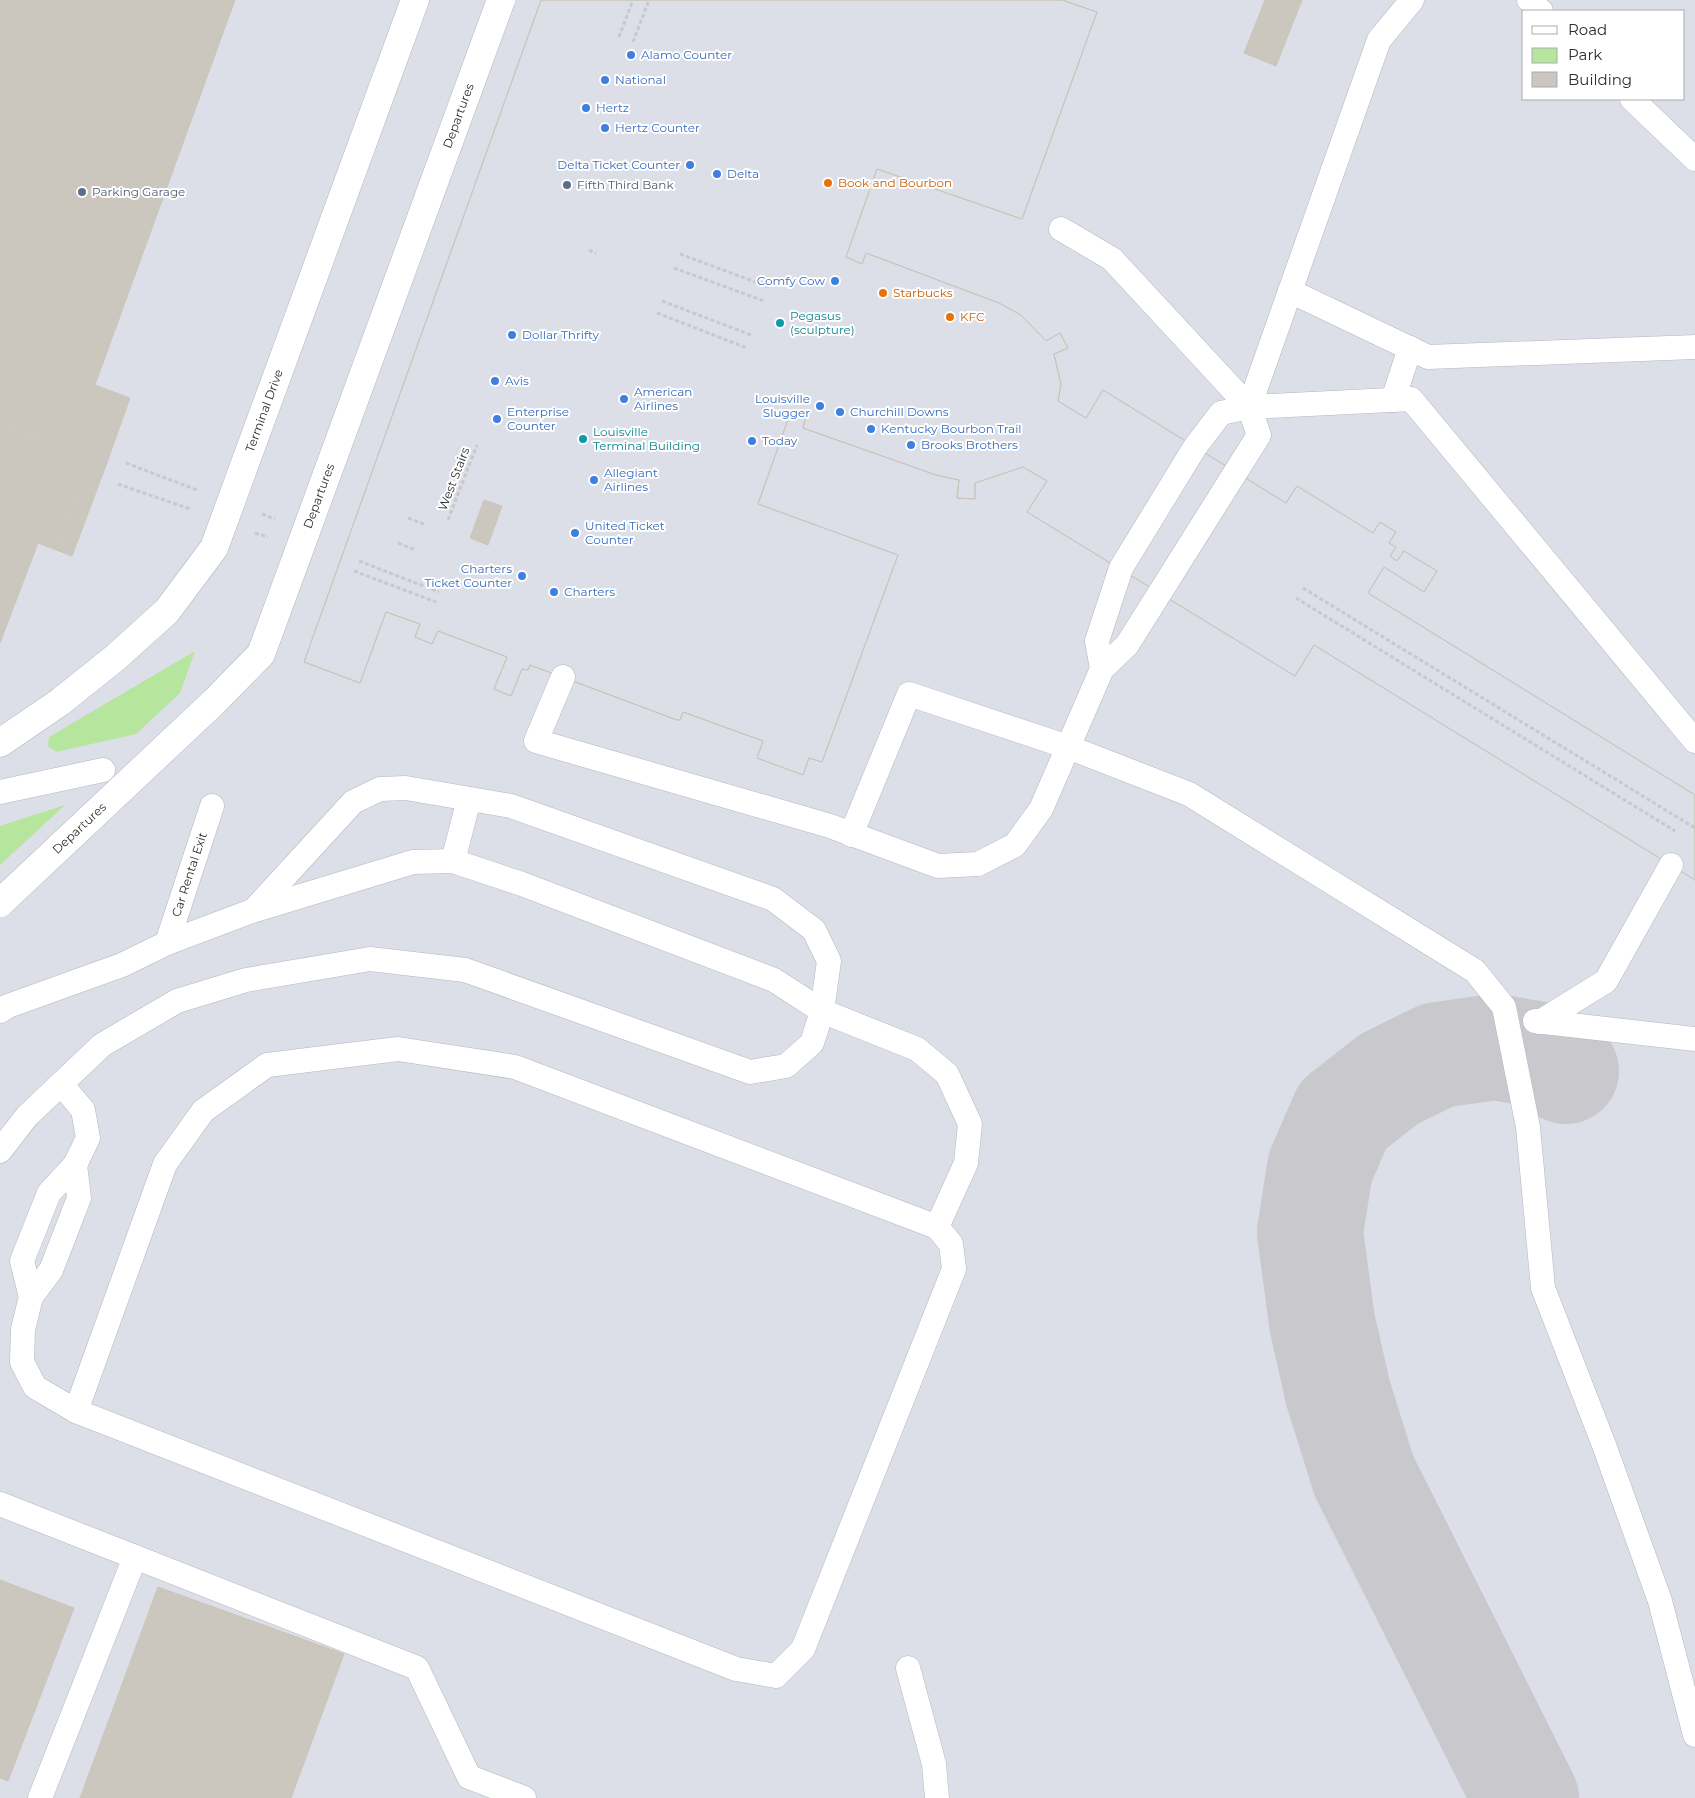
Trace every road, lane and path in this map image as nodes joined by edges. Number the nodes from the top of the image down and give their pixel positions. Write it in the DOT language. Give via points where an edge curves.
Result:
graph roads {
  1 [pos="415,0"];
  2 [pos="501,0"];
  3 [pos="633,0"];
  4 [pos="649,0"];
  5 [pos="1412,0"];
  6 [pos="1529,0"];
  7 [pos="1540,10"];
  8 [pos="619,37"];
  9 [pos="633,42"];
  10 [pos="1633,100"];
  11 [pos="1695,159"];
  12 [pos="1061,229"];
  13 [pos="589,250"];
  14 [pos="596,253"];
  15 [pos="680,254"];
  16 [pos="674,268"];
  17 [pos="769,287"];
  18 [pos="1290,291"];
  19 [pos="662,301"];
  20 [pos="764,301"];
  21 [pos="657,313"];
  22 [pos="751,335"];
  23 [pos="1695,347"];
  24 [pos="747,348"];
  25 [pos="1410,348"];
  26 [pos="1393,400"];
  27 [pos="1249,407"];
  28 [pos="0,424"];
  29 [pos="42,439"];
  30 [pos="477,445"];
  31 [pos="72,496"];
  32 [pos="83,500"];
  33 [pos="64,518"];
  34 [pos="408,518"];
  35 [pos="448,520"];
  36 [pos="75,522"];
  37 [pos="426,525"];
  38 [pos="57,539"];
  39 [pos="67,543"];
  40 [pos="398,543"];
  41 [pos="416,550"];
  42 [pos="359,560"];
  43 [pos="354,571"];
  44 [pos="1303,588"];
  45 [pos="439,592"];
  46 [pos="1296,598"];
  47 [pos="436,602"];
  48 [pos="1102,669"];
  49 [pos="563,677"];
  50 [pos="1695,741"];
  51 [pos="0,743"];
  52 [pos="1068,747"];
  53 [pos="103,770"];
  54 [pos="0,792"];
  55 [pos="469,799"];
  56 [pos="212,806"];
  57 [pos="1695,828"];
  58 [pos="1678,833"];
  59 [pos="851,835"];
  60 [pos="453,861"];
  61 [pos="1671,865"];
  62 [pos="0,903"];
  63 [pos="252,912"];
  64 [pos="167,943"];
  65 [pos="0,1011"];
  66 [pos="822,1011"];
  67 [pos="1506,1018"];
  68 [pos="1540,1022"];
  69 [pos="1695,1039"];
  70 [pos="61,1084"];
  71 [pos="0,1151"];
  72 [pos="936,1227"];
  73 [pos="76,1410"];
  74 [pos="0,1504"];
  75 [pos="135,1557"];
  76 [pos="908,1668"];
  77 [pos="1695,1735"];
  78 [pos="40,1798"];
  79 [pos="524,1798"];
  80 [pos="937,1798"];
  1 -- 51 [label="main road, Terminal Drive" via="214,548 167,611 60,702"];
  2 -- 62 [label="main road, Departures, bridge" via="261,654"];
  3 -- 8 [label="path"];
  4 -- 9 [label="path"];
  5 -- 18 [label="lane" via="1379,40"];
  6 -- 7 [label="lane"];
  10 -- 11 [label="lane"];
  12 -- 27 [label="lane" via="1112,259"];
  13 -- 14 [label="path"];
  15 -- 17 [label="path"];
  16 -- 20 [label="path"];
  18 -- 25 [label="lane"];
  18 -- 27 [label="lane"];
  19 -- 22 [label="path"];
  21 -- 24 [label="path"];
  23 -- 25 [label="lane" via="1428,357"];
  25 -- 26 [label="lane"];
  26 -- 27 [label="lane"];
  26 -- 50 [label="lane" via="1410,399"];
  27 -- 48 [label="lane" via="1260,435 1127,645"];
  27 -- 48 [label="lane" via="1220,413 1195,447 1121,568 1097,641"];
  28 -- 29 [label="path"];
  30 -- 35 [label="path, West Stairs"];
  31 -- 32 [label="path"];
  33 -- 36 [label="path"];
  34 -- 37 [label="path"];
  38 -- 39 [label="path"];
  40 -- 41 [label="path"];
  42 -- 45 [label="path"];
  43 -- 47 [label="path"];
  44 -- 57 [label="path"];
  46 -- 58 [label="path"];
  48 -- 52 [label="lane"];
  49 -- 59 [label="lane" via="536,741 830,826"];
  52 -- 59 [label="lane" via="1041,809 1015,845 978,864 938,866"];
  52 -- 59 [label="lane" via="909,694"];
  52 -- 67 [label="lane" via="1189,794 1475,970 1504,1007"];
  53 -- 54 [label="lane"];
  55 -- 60 [label="lane"];
  55 -- 63 [label="lane" via="406,788 380,788 353,802"];
  55 -- 66 [label="lane" via="511,806 773,899 814,930 830,962"];
  56 -- 64 [label="lane, Car Rental Exit"];
  60 -- 63 [label="lane" via="413,862"];
  60 -- 66 [label="lane" via="774,980"];
  61 -- 68 [label="lane" via="1606,980"];
  63 -- 64 [label="lane"];
  64 -- 65 [label="lane" via="122,965"];
  66 -- 70 [label="lane" via="812,1043 786,1066 750,1072 465,970 370,959 246,980 177,1001 102,1045"];
  66 -- 72 [label="lane" via="918,1048 947,1074 970,1124 966,1163"];
  67 -- 68 [label="lane"];
  67 -- 77 [label="lane" via="1528,1127 1543,1288 1660,1601"];
  68 -- 69 [label="lane"];
  70 -- 71 [label="lane" via="27,1116"];
  70 -- 73 [label="lane" via="82,1110 88,1138 75,1164 48,1193 22,1261 31,1297 23,1329 22,1362 34,1387"];
  72 -- 73 [label="lane" via="515,1067 398,1049 267,1065 203,1111 164,1164"];
  72 -- 73 [label="lane" via="951,1244 954,1269 803,1649 776,1676 736,1669"];
  74 -- 75 [label="lane"];
  75 -- 78 [label="lane"];
  75 -- 79 [label="lane" via="416,1668 469,1777"];
  76 -- 80 [label="lane" via="934,1764"];
}
